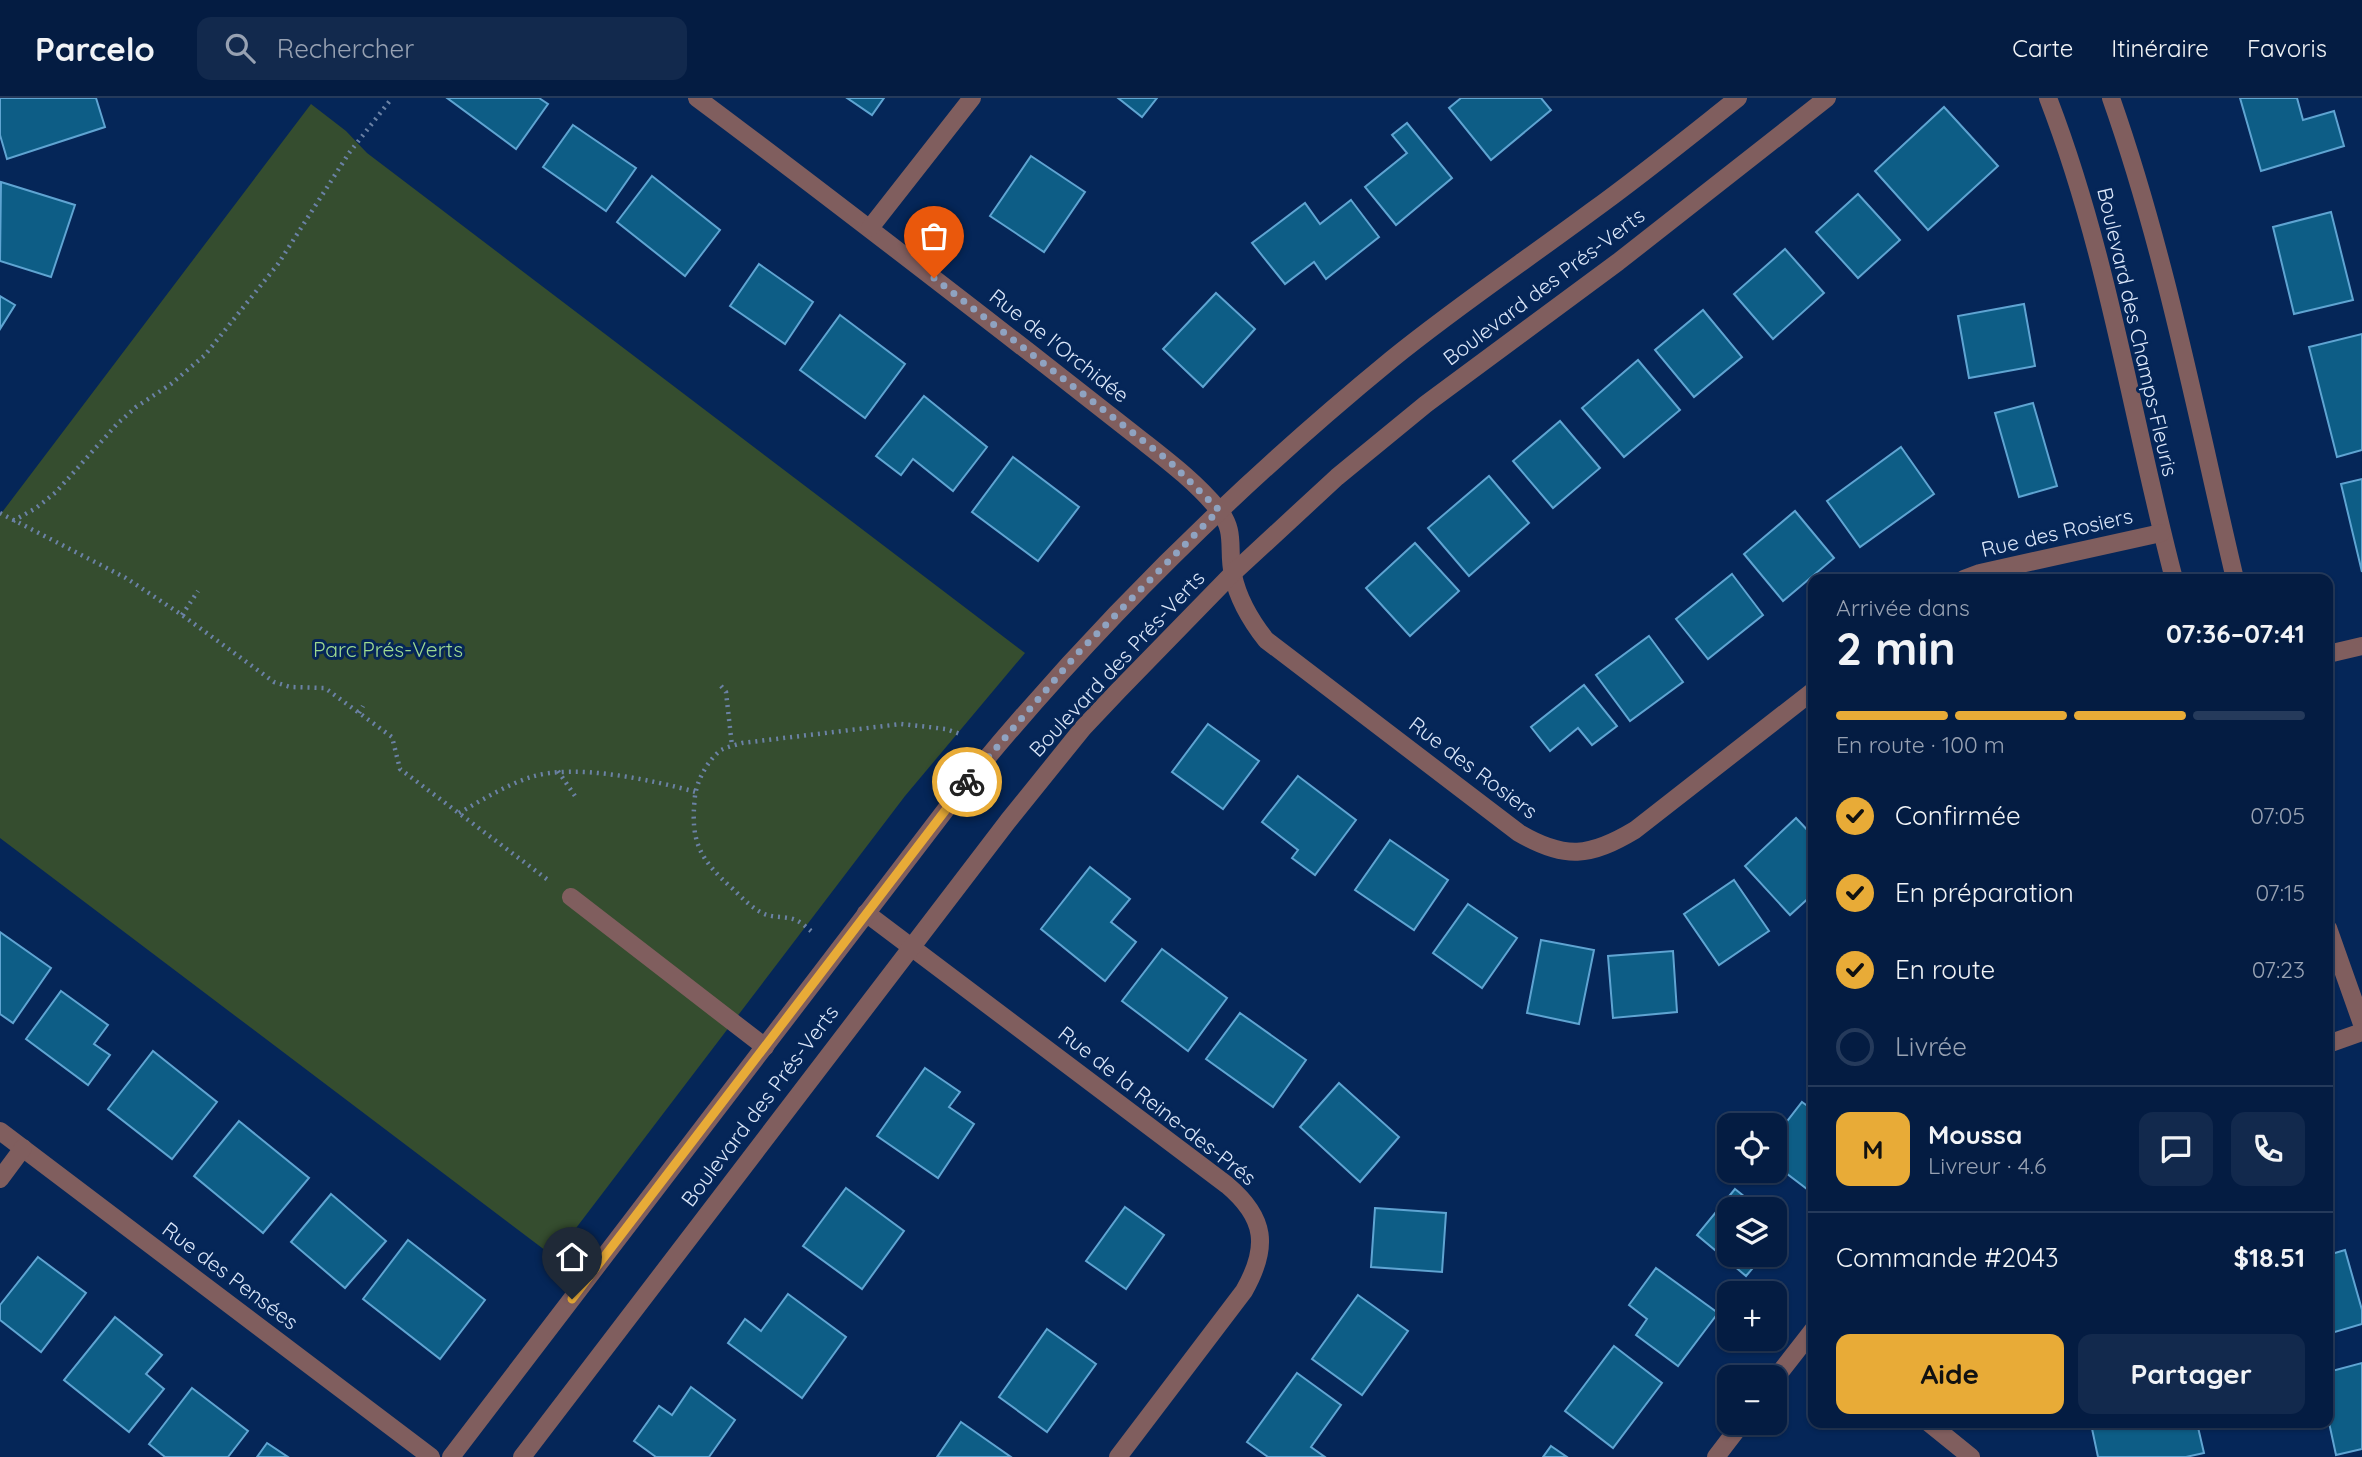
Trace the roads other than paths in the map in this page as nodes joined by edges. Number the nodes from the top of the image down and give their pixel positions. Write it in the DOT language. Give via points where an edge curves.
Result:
graph roads {
  1 [pos="697,98"];
  2 [pos="972,98"];
  3 [pos="1738,98"];
  4 [pos="1827,98"];
  5 [pos="2048,98"];
  6 [pos="2111,98"];
  7 [pos="870,228"];
  8 [pos="1219,510"];
  9 [pos="2161,533"];
  10 [pos="1232,574"];
  11 [pos="1977,574"];
  12 [pos="2173,574"];
  13 [pos="2234,574"];
  14 [pos="2362,646"];
  15 [pos="2333,653"];
  16 [pos="1808,695"];
  17 [pos="571,897"];
  18 [pos="866,913"];
  19 [pos="2333,942"];
  20 [pos="911,947"];
  21 [pos="2362,1024"];
  22 [pos="2362,1032"];
  23 [pos="2333,1042"];
  24 [pos="765,1047"];
  25 [pos="0,1131"];
  26 [pos="23,1148"];
  27 [pos="0,1179"];
  28 [pos="1808,1339"];
  29 [pos="1786,1365"];
  30 [pos="1935,1428"];
  31 [pos="1733,1435"];
  32 [pos="431,1457"];
  33 [pos="452,1457"];
  34 [pos="522,1457"];
  35 [pos="1118,1457"];
  36 [pos="1716,1457"];
  37 [pos="1971,1457"];
  1 -- 7 [label="street, Rue de l'Orchidée"];
  2 -- 7 [label="street"];
  3 -- 8 [label="street, Boulevard des Prés-Verts" via="1395,356"];
  4 -- 10 [label="street, Boulevard des Prés-Verts" via="1618,262 1426,404 1336,477"];
  5 -- 9 [label="street, Boulevard des Champs-Fleuris" via="2096,248"];
  6 -- 13 [label="street, Boulevard des Champs-Fleuris" via="2156,243"];
  7 -- 8 [label="street, Rue de l'Orchidée" via="1169,461"];
  8 -- 10 [label="street, Rue des Rosiers" via="1232,540"];
  8 -- 18 [label="street, Boulevard des Prés-Verts" via="1043,691"];
  9 -- 11 [label="street, Rue des Rosiers"];
  9 -- 12 [label="street, Boulevard des Champs-Fleuris"];
  10 -- 16 [label="street, Rue des Rosiers" via="1266,640 1519,832 1541,846 1564,852 1588,852 1635,830"];
  10 -- 20 [label="street, Boulevard des Prés-Verts" via="1083,728"];
  14 -- 15 [label="street"];
  17 -- 24 [label="street"];
  18 -- 20 [label="street, Rue de la Reine-des-Prés"];
  18 -- 24 [label="street, Boulevard des Prés-Verts"];
  19 -- 21 [label="street"];
  20 -- 34 [label="street, Boulevard des Prés-Verts"];
  20 -- 35 [label="street, Rue de la Reine-des-Prés" via="1227,1185 1251,1210 1258,1227 1257,1268 1244,1291"];
  22 -- 23 [label="street"];
  24 -- 33 [label="street, Boulevard des Prés-Verts"];
  25 -- 26 [label="street, Rue des Pensées"];
  26 -- 27 [label="street"];
  26 -- 32 [label="street, Rue des Pensées"];
  28 -- 29 [label="street"];
  30 -- 37 [label="street"];
  31 -- 36 [label="street"];
}
